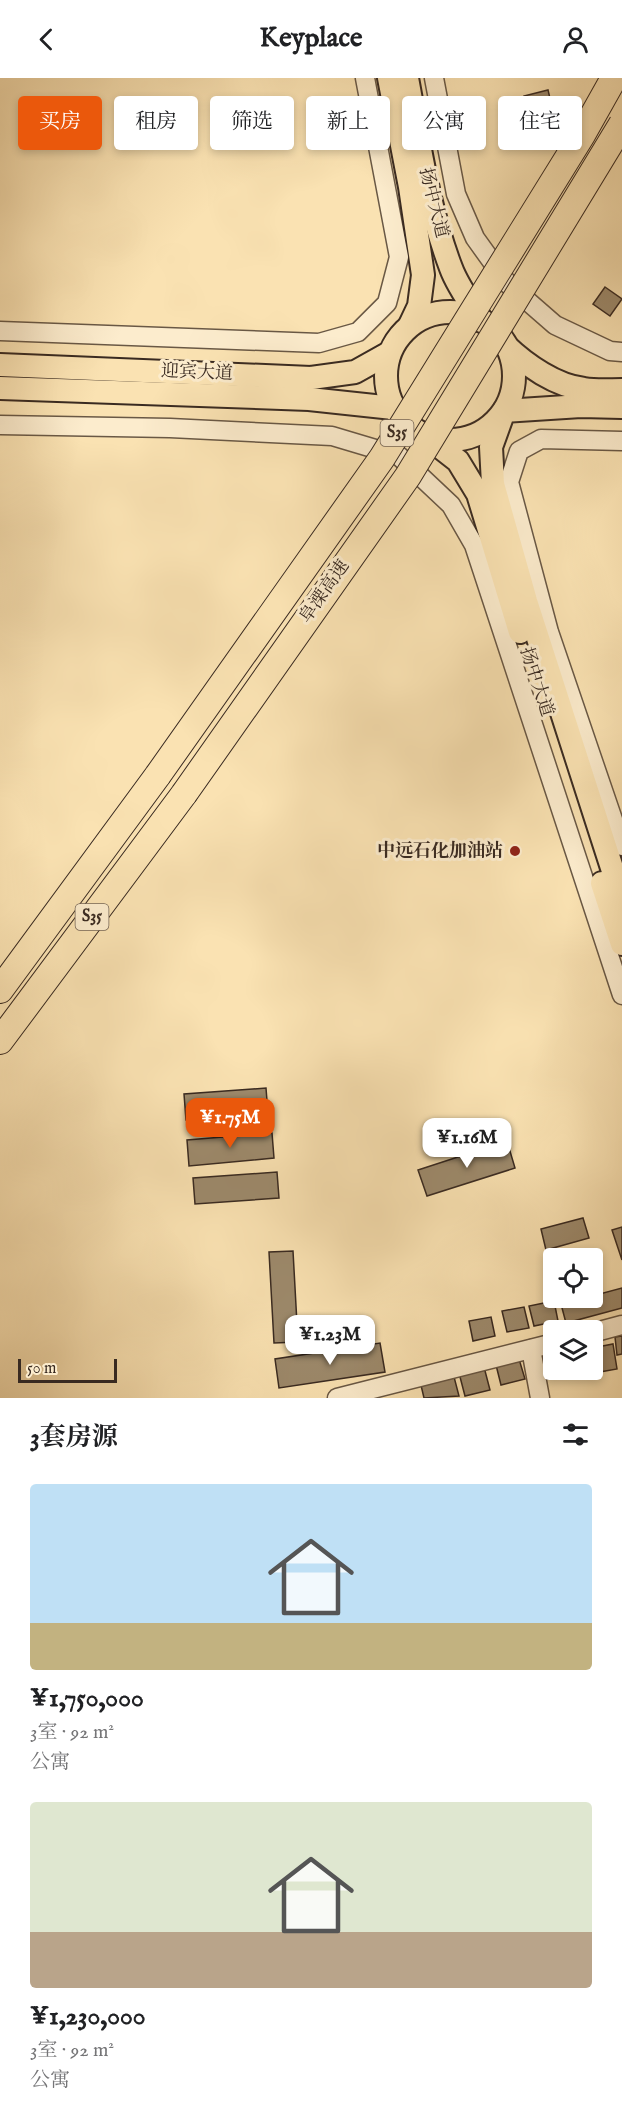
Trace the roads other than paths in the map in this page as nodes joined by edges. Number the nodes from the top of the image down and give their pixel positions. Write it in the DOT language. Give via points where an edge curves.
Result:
graph roads {
  1 [pos="365,78"];
  2 [pos="389,78"];
  3 [pos="407,78"];
  4 [pos="434,78"];
  5 [pos="614,78"];
  6 [pos="622,124"];
  7 [pos="482,321"];
  8 [pos="410,325"];
  9 [pos="0,331"];
  10 [pos="506,346"];
  11 [pos="622,352"];
  12 [pos="389,353"];
  13 [pos="0,365"];
  14 [pos="0,388"];
  15 [pos="622,390"];
  16 [pos="622,407"];
  17 [pos="393,408"];
  18 [pos="504,411"];
  19 [pos="0,425"];
  20 [pos="426,436"];
  21 [pos="622,441"];
  22 [pos="622,846"];
  23 [pos="622,899"];
  24 [pos="622,944"];
  25 [pos="0,990"];
  26 [pos="622,995"];
  27 [pos="0,1041"];
  28 [pos="622,1325"];
  29 [pos="603,1330"];
  30 [pos="543,1345"];
  31 [pos="531,1348"];
  32 [pos="337,1398"];
  33 [pos="540,1398"];
  1 -- 9 [label="street" via="399,257 387,303 358,332 319,343"];
  2 -- 8 [label="main road, 扬中大道" via="411,187 423,275 419,306"];
  3 -- 7 [label="main road, 扬中大道" via="441,238 452,271"];
  4 -- 11 [label="street" via="456,194 475,238 508,284 555,325 610,351"];
  5 -- 25 [label="highway, 阜溧高速 / S35, bridge" via="381,458 158,775"];
  6 -- 27 [label="highway, 阜溧高速 / S35, bridge" via="408,476 184,794"];
  7 -- 8 [label="main road" via="445,312"];
  7 -- 10 [label="main road" via="496,331"];
  8 -- 12 [label="main road"];
  10 -- 15 [label="main road" via="521,360 554,379 582,389"];
  10 -- 18 [label="main road" via="514,379"];
  12 -- 13 [label="main road, 迎宾大道" via="355,372 311,378"];
  12 -- 17 [label="main road" via="386,387"];
  14 -- 17 [label="main road, 迎宾大道" via="309,399"];
  16 -- 18 [label="main road"];
  17 -- 20 [label="main road" via="407,425"];
  18 -- 20 [label="main road" via="489,428 469,437 447,441"];
  18 -- 23 [label="main road, 扬中大道" via="491,447 493,484 526,601"];
  19 -- 26 [label="street" via="332,436 399,456 451,505 474,545"];
  20 -- 24 [label="main road, 扬中大道" via="458,462 478,494"];
  21 -- 22 [label="street" via="541,439 519,451 509,482 549,632"];
  28 -- 29 [label="street"];
  30 -- 31 [label="street"];
  31 -- 32 [label="street"];
  31 -- 33 [label="street"];
}
